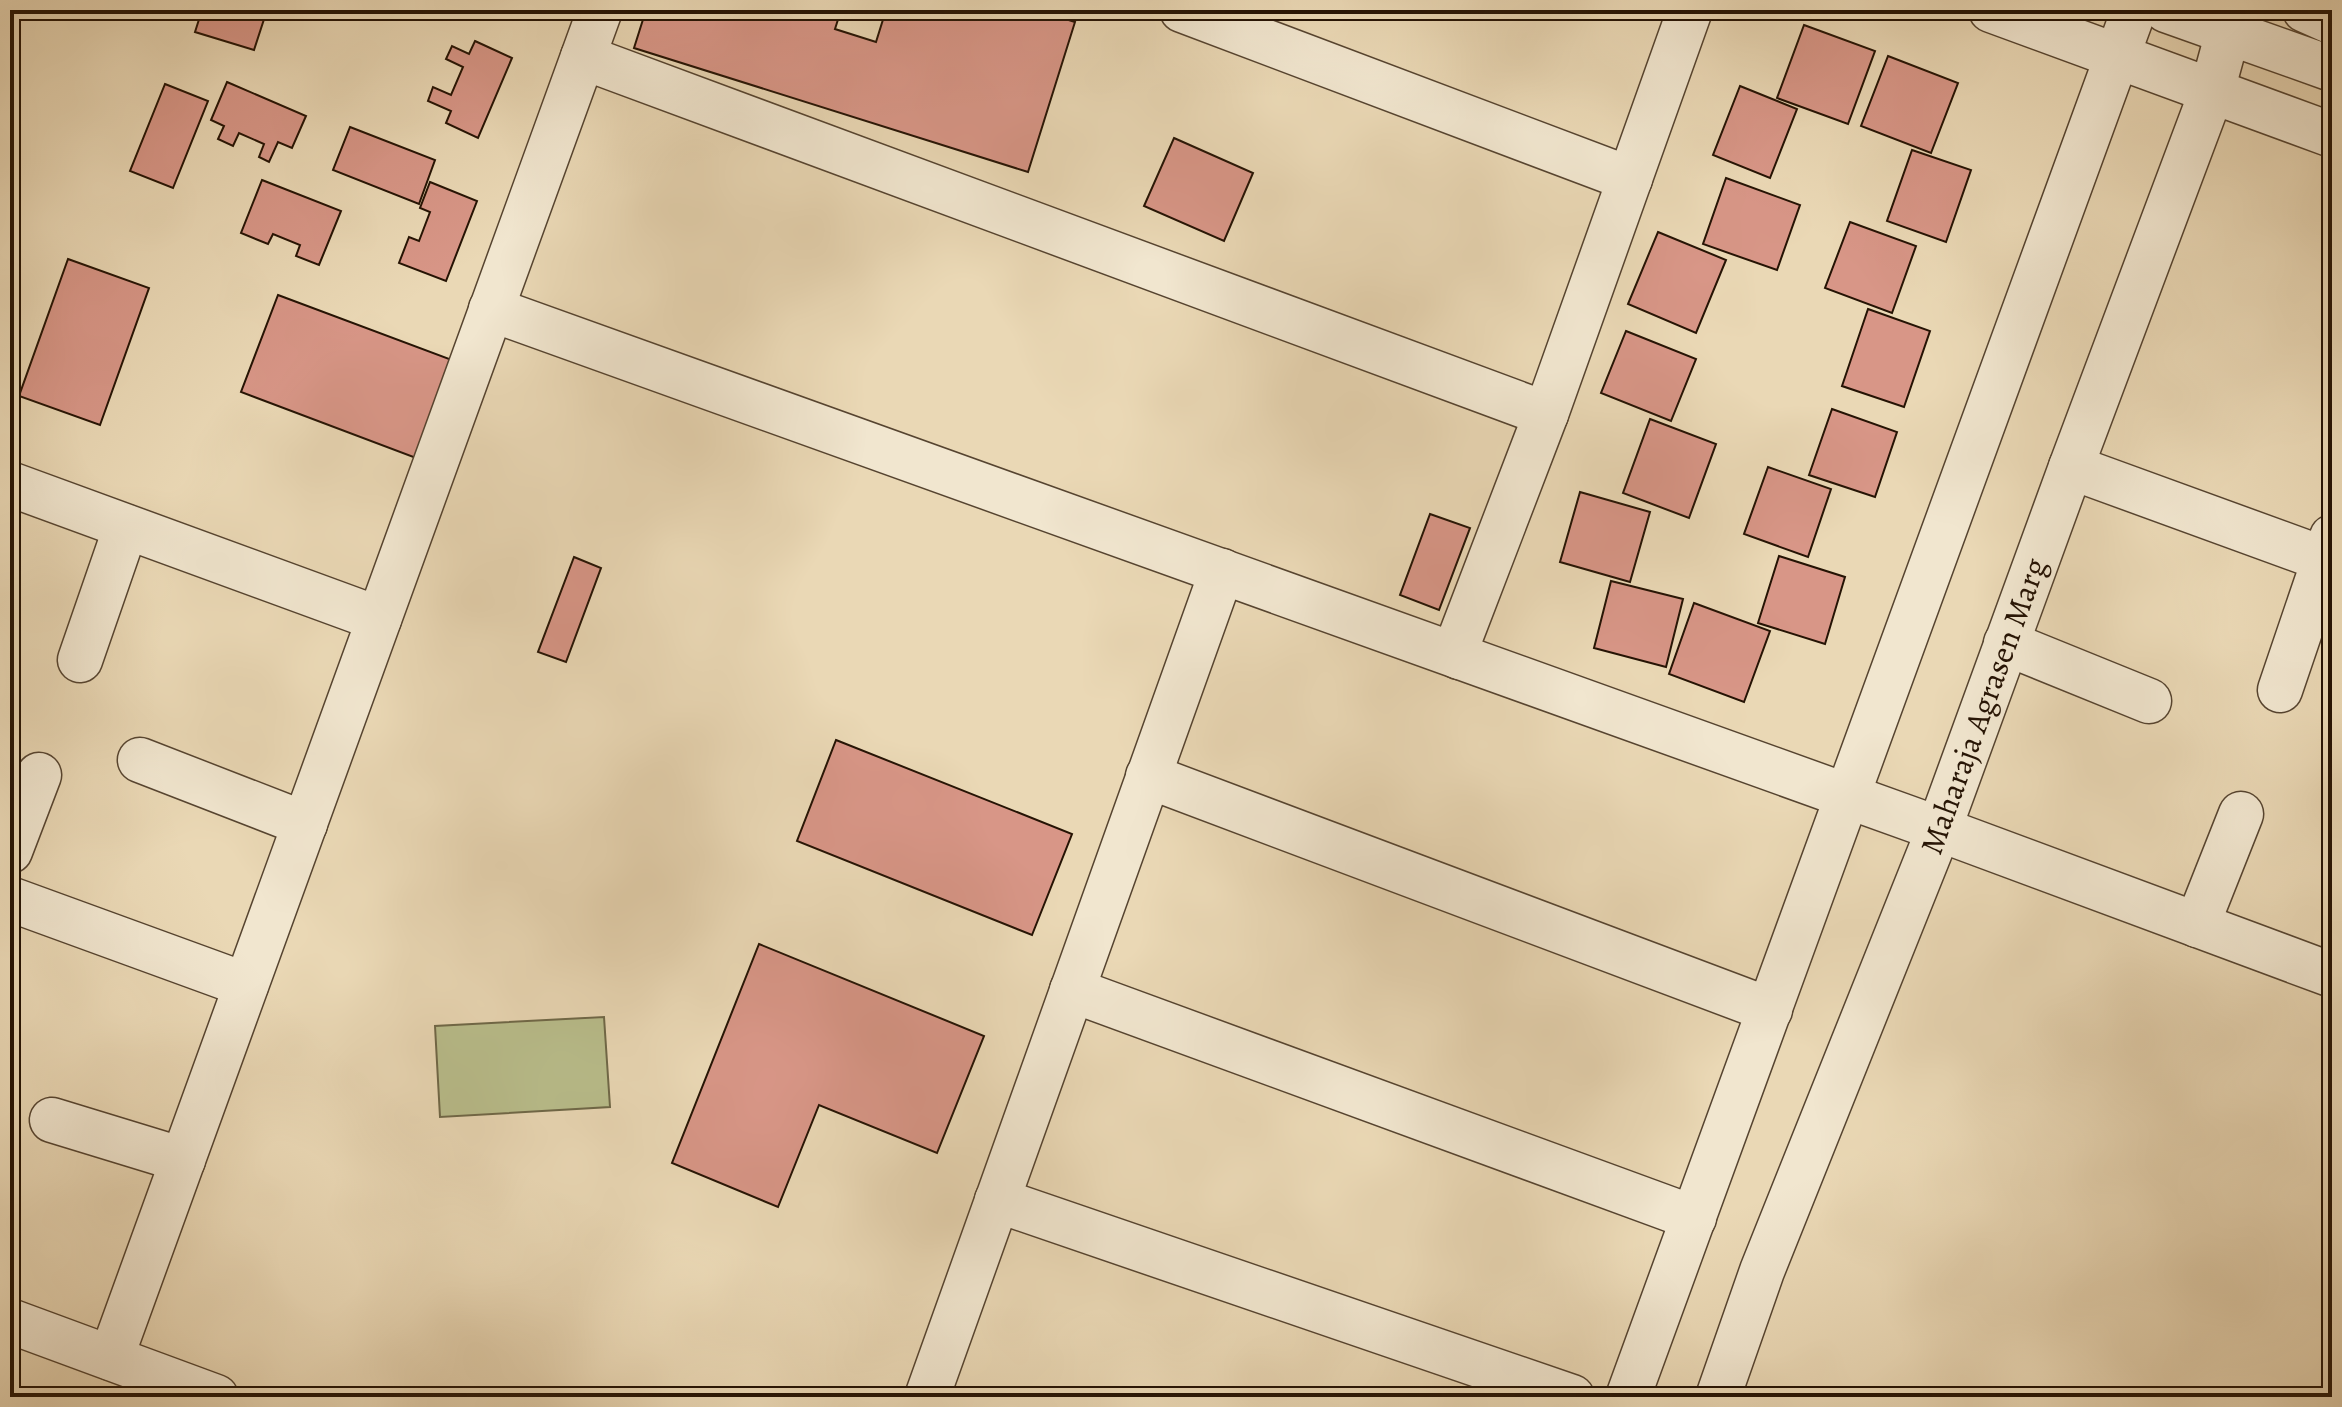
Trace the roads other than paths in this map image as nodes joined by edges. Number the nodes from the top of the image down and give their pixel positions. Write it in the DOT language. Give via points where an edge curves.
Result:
graph roads {
  1 [pos="600,10"];
  2 [pos="1182,10"];
  3 [pos="1690,10"];
  4 [pos="1991,10"];
  5 [pos="2134,10"];
  6 [pos="2166,10"];
  7 [pos="2305,10"];
  8 [pos="2230,21"];
  9 [pos="2332,22"];
  10 [pos="583,57"];
  11 [pos="2115,57"];
  12 [pos="2332,69"];
  13 [pos="2212,91"];
  14 [pos="2332,135"];
  15 [pos="1630,179"];
  16 [pos="491,309"];
  17 [pos="1546,414"];
  18 [pos="2071,467"];
  19 [pos="10,484"];
  20 [pos="126,527"];
  21 [pos="2329,553"];
  22 [pos="1222,571"];
  23 [pos="379,619"];
  24 [pos="2006,643"];
  25 [pos="1459,657"];
  26 [pos="80,660"];
  27 [pos="2280,690"];
  28 [pos="2149,701"];
  29 [pos="140,760"];
  30 [pos="39,775"];
  31 [pos="1148,776"];
  32 [pos="1847,797"];
  33 [pos="2241,814"];
  34 [pos="305,824"];
  35 [pos="1939,829"];
  36 [pos="10,851"];
  37 [pos="10,899"];
  38 [pos="2197,925"];
  39 [pos="2332,975"];
  40 [pos="246,985"];
  41 [pos="1072,990"];
  42 [pos="1770,1010"];
  43 [pos="52,1120"];
  44 [pos="183,1160"];
  45 [pos="997,1200"];
  46 [pos="1694,1218"];
  47 [pos="10,1321"];
  48 [pos="111,1358"];
  49 [pos="216,1397"];
  50 [pos="927,1397"];
  51 [pos="1572,1397"];
  52 [pos="1628,1397"];
  53 [pos="1718,1397"];
  1 -- 10 [label="street"];
  2 -- 15 [label="street"];
  3 -- 15 [label="street"];
  4 -- 11 [label="street"];
  5 -- 11 [label="street"];
  6 -- 8 [label="street"];
  7 -- 9 [label="street"];
  8 -- 12 [label="street"];
  8 -- 13 [label="street, Maharaja Agrasen Marg"];
  10 -- 16 [label="street"];
  10 -- 17 [label="street"];
  11 -- 13 [label="street"];
  11 -- 32 [label="street"];
  13 -- 14 [label="street"];
  13 -- 18 [label="street, Maharaja Agrasen Marg"];
  15 -- 17 [label="street"];
  16 -- 22 [label="street"];
  16 -- 23 [label="street"];
  17 -- 25 [label="street" via="1454,654"];
  18 -- 21 [label="street"];
  18 -- 24 [label="street, Maharaja Agrasen Marg"];
  19 -- 20 [label="street"];
  20 -- 23 [label="street"];
  20 -- 26 [label="street"];
  21 -- 27 [label="street"];
  22 -- 25 [label="street"];
  22 -- 31 [label="street"];
  23 -- 34 [label="street"];
  24 -- 28 [label="street"];
  24 -- 35 [label="street, Maharaja Agrasen Marg"];
  25 -- 32 [label="street"];
  29 -- 34 [label="street"];
  30 -- 36 [label="street"];
  31 -- 41 [label="street"];
  31 -- 42 [label="street"];
  32 -- 35 [label="street"];
  32 -- 42 [label="street"];
  33 -- 38 [label="street"];
  34 -- 40 [label="street"];
  35 -- 38 [label="street"];
  35 -- 53 [label="street, Maharaja Agrasen Marg" via="1762,1271"];
  37 -- 40 [label="street"];
  38 -- 39 [label="street"];
  40 -- 44 [label="street"];
  41 -- 45 [label="street"];
  41 -- 46 [label="street"];
  42 -- 46 [label="street"];
  43 -- 44 [label="street"];
  44 -- 48 [label="street"];
  45 -- 50 [label="street"];
  45 -- 51 [label="street"];
  46 -- 52 [label="street"];
  47 -- 48 [label="street"];
  48 -- 49 [label="street"];
}
